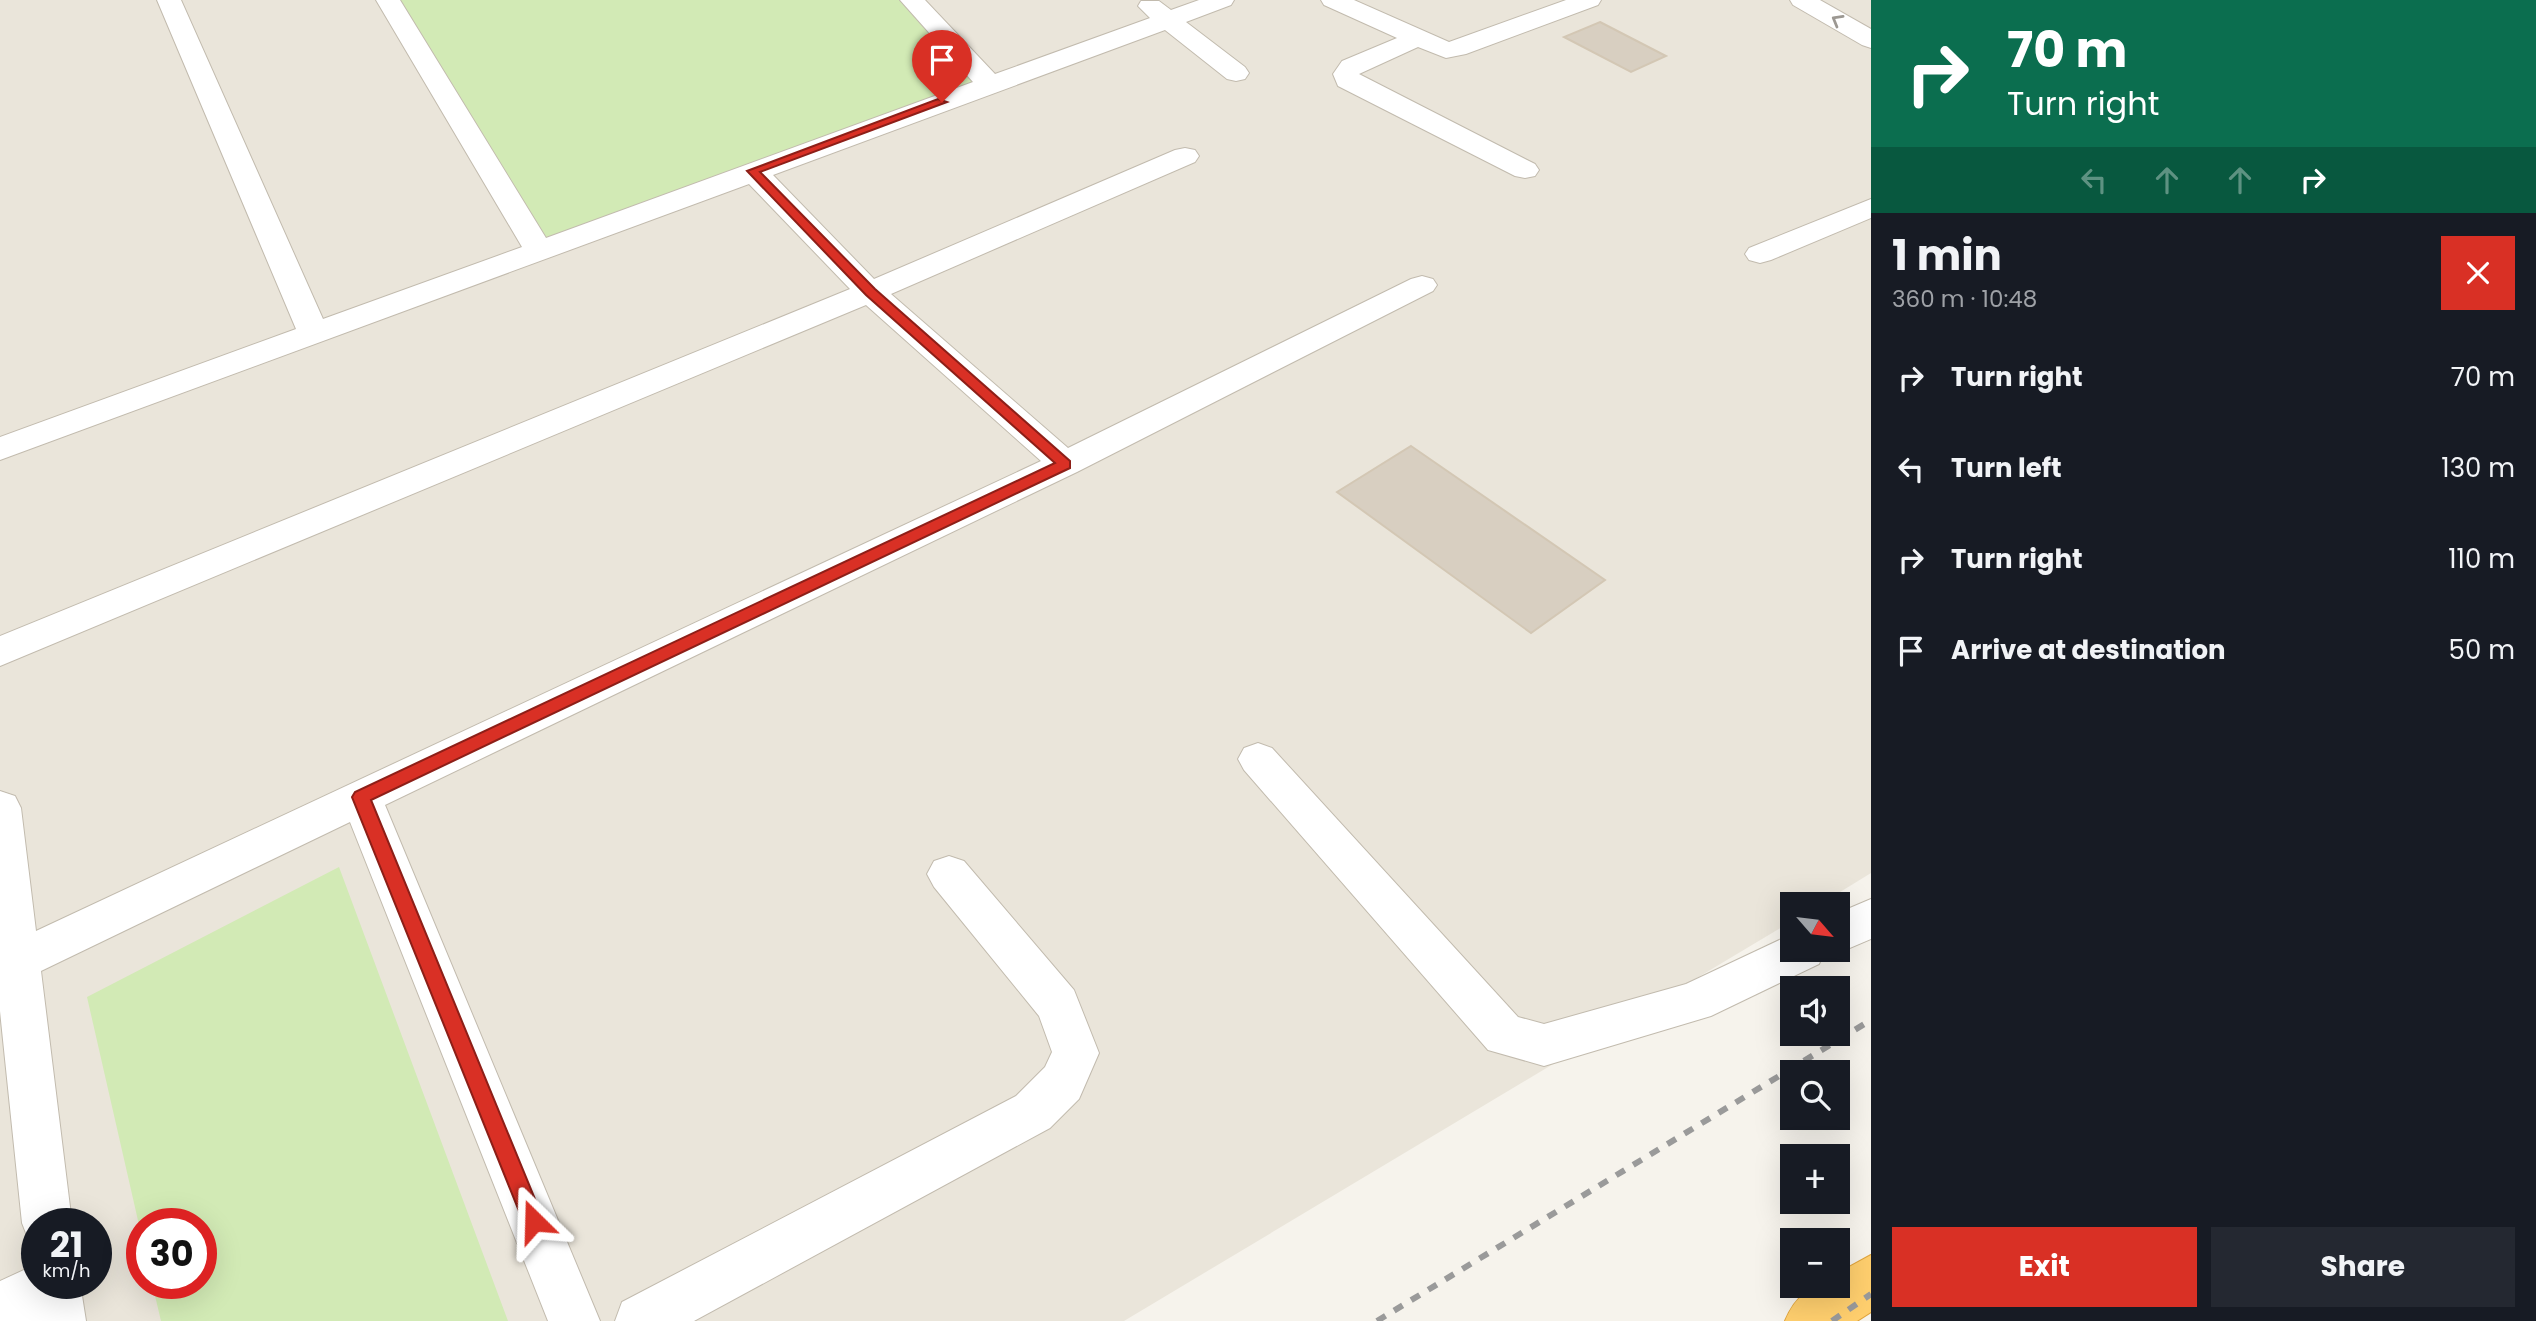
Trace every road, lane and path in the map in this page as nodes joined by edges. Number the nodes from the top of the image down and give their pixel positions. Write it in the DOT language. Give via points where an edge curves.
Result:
graph roads {
  1 [pos="170,0"];
  2 [pos="388,0"];
  3 [pos="912,0"];
  4 [pos="1222,0"];
  5 [pos="1333,0"];
  6 [pos="1589,0"];
  7 [pos="1802,0"];
  8 [pos="1154,10"];
  9 [pos="1418,38"];
  10 [pos="1871,40"];
  11 [pos="1236,73"];
  12 [pos="989,84"];
  13 [pos="1185,156"];
  14 [pos="1525,170"];
  15 [pos="753,171"];
  16 [pos="1871,208"];
  17 [pos="539,250"];
  18 [pos="1759,254"];
  19 [pos="1422,285"];
  20 [pos="870,292"];
  21 [pos="314,333"];
  22 [pos="0,449"];
  23 [pos="1065,464"];
  24 [pos="0,652"];
  25 [pos="1258,759"];
  26 [pos="361,797"];
  27 [pos="0,808"];
  28 [pos="949,874"];
  29 [pos="1871,918"];
  30 [pos="1850,928"];
  31 [pos="17,961"];
  32 [pos="1780,961"];
  33 [pos="45,1208"];
  34 [pos="1871,1281"];
  35 [pos="0,1308"];
  36 [pos="60,1321"];
  37 [pos="575,1321"];
  38 [pos="641,1321"];
  39 [pos="1811,1321"];
  1 -- 21 [label="street"];
  2 -- 17 [label="street"];
  3 -- 12 [label="street"];
  4 -- 8 [label="street"];
  5 -- 9 [label="street"];
  6 -- 9 [label="street" via="1466,46 1446,50"];
  10 -- 7 [label="street, one-way"];
  8 -- 11 [label="street"];
  8 -- 12 [label="street"];
  9 -- 14 [label="street" via="1351,67 1348,80"];
  12 -- 15 [label="street"];
  13 -- 20 [label="street"];
  15 -- 17 [label="street"];
  15 -- 20 [label="street"];
  16 -- 18 [label="street"];
  17 -- 21 [label="street"];
  19 -- 23 [label="street"];
  20 -- 23 [label="street"];
  20 -- 24 [label="street"];
  21 -- 22 [label="street"];
  23 -- 26 [label="street"];
  25 -- 32 [label="street" via="1504,1035 1519,1041 1544,1045 1695,1002"];
  26 -- 31 [label="street"];
  26 -- 37 [label="street"];
  27 -- 31 [label="street"];
  28 -- 38 [label="street" via="1058,1005 1076,1053 1062,1083 1032,1112"];
  29 -- 30 [label="street"];
  31 -- 33 [label="street"];
  34 -- 39 [label="highway"];
  35 -- 36 [label="street" via="54,1283"];
}
